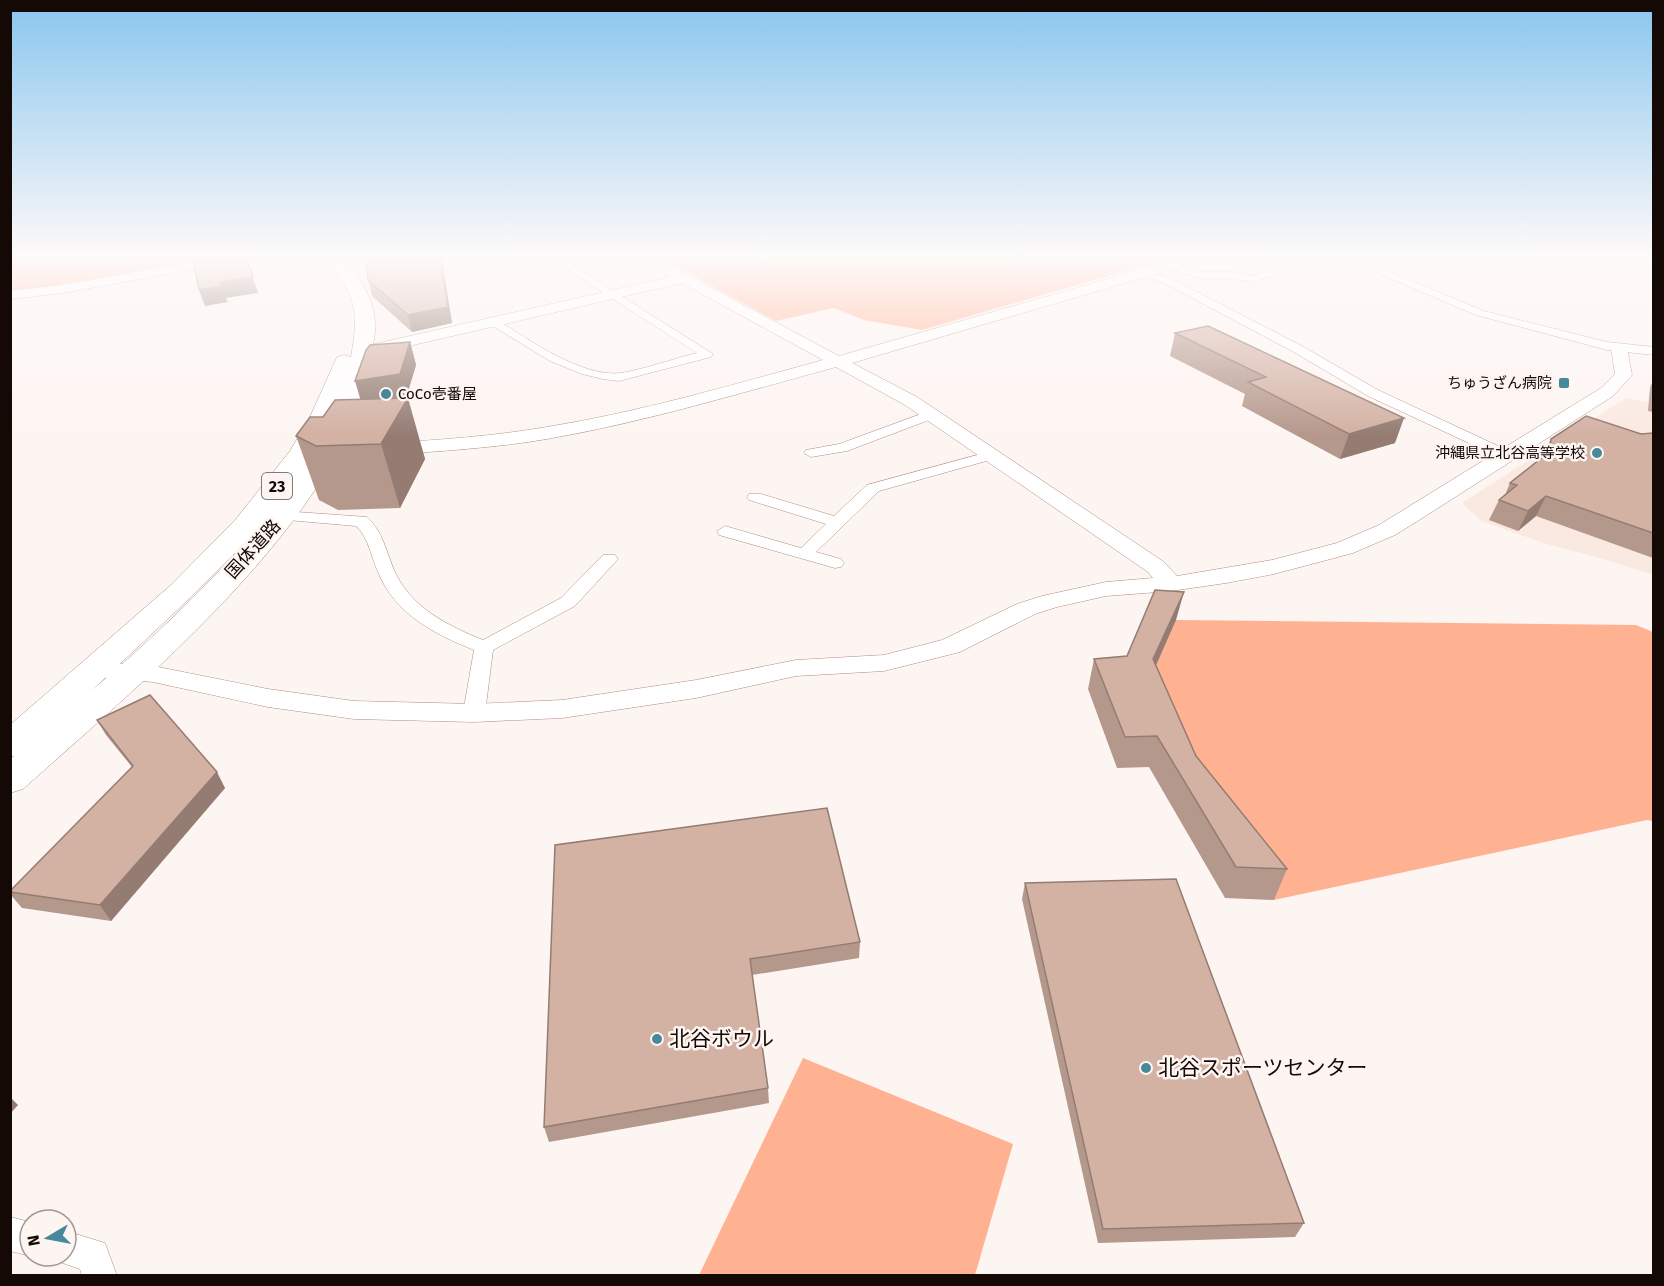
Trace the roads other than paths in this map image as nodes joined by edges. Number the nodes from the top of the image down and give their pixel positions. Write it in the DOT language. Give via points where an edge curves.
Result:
graph roads {
  1 [pos="345,316"];
  2 [pos="364,316"];
  3 [pos="522,316"];
  4 [pos="645,316"];
  5 [pos="751,316"];
  6 [pos="997,316"];
  7 [pos="1233,316"];
  8 [pos="1492,316"];
  9 [pos="495,322"];
  10 [pos="1619,348"];
  11 [pos="365,351"];
  12 [pos="1653,351"];
  13 [pos="836,362"];
  14 [pos="932,414"];
  15 [pos="373,449"];
  16 [pos="811,453"];
  17 [pos="992,455"];
  18 [pos="1506,455"];
  19 [pos="755,497"];
  20 [pos="282,516"];
  21 [pos="837,522"];
  22 [pos="725,531"];
  23 [pos="803,555"];
  24 [pos="609,559"];
  25 [pos="835,563"];
  26 [pos="1171,584"];
  27 [pos="484,647"];
  28 [pos="96,670"];
  29 [pos="132,672"];
  30 [pos="474,713"];
  31 [pos="10,745"];
  32 [pos="10,780"];
  33 [pos="78,1251"];
  34 [pos="100,1275"];
  1 -- 28 [label="main road, 国体道路 / 23" via="345,355 332,393 302,452 266,501 222,550"];
  2 -- 11 [label="main road, 国体道路 / 23"];
  3 -- 9 [label="street"];
  4 -- 9 [label="street" via="707,354 619,377 604,377 541,353"];
  5 -- 13 [label="street"];
  6 -- 13 [label="street"];
  7 -- 18 [label="street" via="1431,422"];
  8 -- 10 [label="street"];
  9 -- 11 [label="street"];
  10 -- 12 [label="street"];
  10 -- 18 [label="street" via="1624,369 1620,382"];
  11 -- 20 [label="main road, 国体道路 / 23" via="340,450"];
  13 -- 14 [label="street"];
  13 -- 15 [label="street" via="643,414 547,433"];
  14 -- 16 [label="street" via="842,448"];
  14 -- 17 [label="street"];
  17 -- 21 [label="street" via="873,488"];
  17 -- 26 [label="street" via="1156,567"];
  18 -- 26 [label="street" via="1416,513 1360,542 1274,567"];
  19 -- 21 [label="street"];
  20 -- 27 [label="street" via="361,521 369,527 389,579 418,614 442,631"];
  20 -- 29 [label="main road, 国体道路 / 23" via="234,571"];
  21 -- 23 [label="street"];
  22 -- 23 [label="street"];
  23 -- 25 [label="street"];
  24 -- 27 [label="street" via="568,602"];
  26 -- 30 [label="street" via="1106,589 1051,601 951,646 884,663 796,668 696,689 562,709"];
  27 -- 30 [label="street"];
  28 -- 29 [label="street"];
  28 -- 31 [label="main road, 国体道路 / 23"];
  29 -- 30 [label="street" via="354,710"];
  29 -- 32 [label="main road, 国体道路 / 23"];
  33 -- 34 [label="street" via="93,1255"];
}
